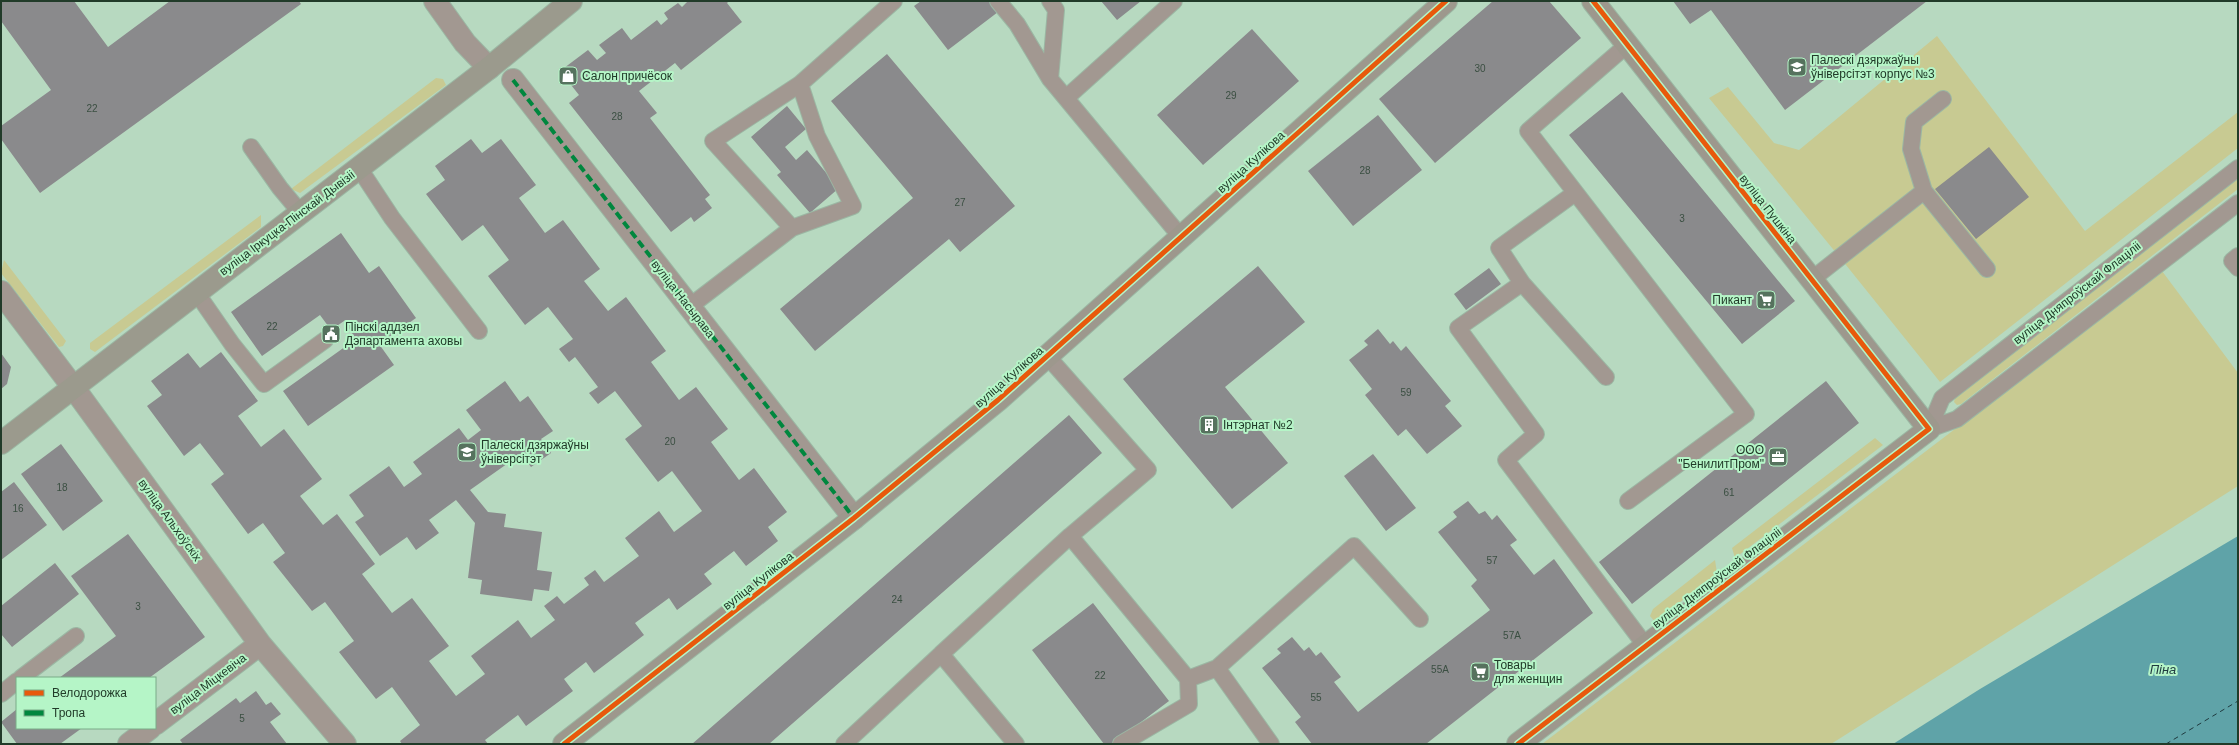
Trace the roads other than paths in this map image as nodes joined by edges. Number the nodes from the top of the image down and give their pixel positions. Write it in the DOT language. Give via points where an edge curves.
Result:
graph roads {
  1 [pos="435,1"];
  2 [pos="571,1"];
  3 [pos="894,1"];
  4 [pos="998,1"];
  5 [pos="1050,1"];
  6 [pos="1174,1"];
  7 [pos="1446,1"];
  8 [pos="1593,1"];
  9 [pos="1626,45"];
  10 [pos="489,68"];
  11 [pos="1050,79"];
  12 [pos="513,80"];
  13 [pos="800,84"];
  14 [pos="1066,98"];
  15 [pos="1943,100"];
  16 [pos="251,147"];
  17 [pos="359,168"];
  18 [pos="2238,168"];
  19 [pos="1924,190"];
  20 [pos="1575,193"];
  21 [pos="2238,203"];
  22 [pos="300,212"];
  23 [pos="792,228"];
  24 [pos="1181,237"];
  25 [pos="2238,256"];
  26 [pos="2238,268"];
  27 [pos="1988,269"];
  28 [pos="1811,280"];
  29 [pos="1522,283"];
  30 [pos="1,292"];
  31 [pos="196,292"];
  32 [pos="689,307"];
  33 [pos="479,331"];
  34 [pos="325,340"];
  35 [pos="1048,356"];
  36 [pos="1606,377"];
  37 [pos="73,386"];
  38 [pos="1929,429"];
  39 [pos="1,443"];
  40 [pos="1628,501"];
  41 [pos="854,518"];
  42 [pos="1070,536"];
  43 [pos="1420,619"];
  44 [pos="76,636"];
  45 [pos="260,644"];
  46 [pos="1645,645"];
  47 [pos="941,654"];
  48 [pos="1217,668"];
  49 [pos="22,677"];
  50 [pos="1188,679"];
  51 [pos="16,682"];
  52 [pos="1,694"];
  53 [pos="156,723"];
  54 [pos="149,729"];
  55 [pos="129,744"];
  56 [pos="345,744"];
  57 [pos="564,744"];
  58 [pos="844,744"];
  59 [pos="1016,744"];
  60 [pos="1121,744"];
  61 [pos="1272,744"];
  62 [pos="1518,744"];
  1 -- 10 [label="street" via="465,42"];
  2 -- 10 [label="main road, вуліца Іркуцка-Пінскай Дывізіі"];
  3 -- 13 [label="lane"];
  4 -- 11 [label="lane" via="1017,24"];
  5 -- 11 [label="lane" via="1056,10"];
  6 -- 14 [label="lane"];
  7 -- 24 [label="street, вуліца Кулікова"];
  8 -- 9 [label="street, вуліца Пушкіна"];
  9 -- 20 [label="lane" via="1528,131"];
  9 -- 28 [label="street, вуліца Пушкіна"];
  10 -- 17 [label="main road, вуліца Іркуцка-Пінскай Дывізіі"];
  11 -- 14 [label="lane"];
  12 -- 32 [label="street, вуліца Насырава"];
  13 -- 23 [label="lane" via="817,136 853,206"];
  13 -- 23 [label="lane" via="713,141"];
  14 -- 24 [label="lane"];
  15 -- 19 [label="lane" via="1914,122 1911,149"];
  16 -- 22 [label="lane"];
  17 -- 22 [label="main road, вуліца Іркуцка-Пінскай Дывізіі"];
  17 -- 33 [label="lane" via="392,218"];
  18 -- 38 [label="lane, вуліца Дняпроўскай Флаціліі" via="1942,398"];
  19 -- 27 [label="lane"];
  19 -- 28 [label="lane"];
  20 -- 29 [label="lane" via="1499,248"];
  20 -- 40 [label="lane" via="1746,414"];
  21 -- 38 [label="lane, вуліца Дняпроўскай Флаціліі" via="1957,419"];
  22 -- 31 [label="main road, вуліца Іркуцка-Пінскай Дывізіі"];
  23 -- 32 [label="lane"];
  24 -- 35 [label="street, вуліца Кулікова"];
  25 -- 26 [label="lane" via="2232,261"];
  28 -- 38 [label="street, вуліца Пушкіна"];
  29 -- 36 [label="lane"];
  29 -- 46 [label="lane" via="1458,328 1536,434 1506,460"];
  30 -- 37 [label="street, вуліца Альхоўскіх"];
  31 -- 34 [label="lane" via="264,384"];
  31 -- 37 [label="main road, вуліца Іркуцка-Пінскай Дывізіі"];
  32 -- 41 [label="street, вуліца Насырава"];
  35 -- 41 [label="street, вуліца Кулікова"];
  35 -- 42 [label="lane" via="1148,470"];
  37 -- 39 [label="main road, вуліца Іркуцка-Пінскай Дывізіі"];
  37 -- 45 [label="street, вуліца Альхоўскіх"];
  38 -- 46 [label="street, вуліца Дняпроўскай Флаціліі"];
  41 -- 57 [label="street, вуліца Кулікова"];
  42 -- 47 [label="lane"];
  42 -- 50 [label="lane"];
  43 -- 48 [label="lane" via="1354,546"];
  44 -- 49 [label="lane"];
  45 -- 53 [label="street, вуліца Міцкевіча"];
  45 -- 56 [label="street, вуліца Альхоўскіх"];
  46 -- 62 [label="street, вуліца Дняпроўскай Флаціліі"];
  47 -- 58 [label="lane"];
  47 -- 59 [label="lane"];
  48 -- 50 [label="lane"];
  48 -- 61 [label="lane"];
  50 -- 60 [label="lane" via="1189,704"];
  51 -- 52 [label="lane"];
  54 -- 55 [label="street"];
}
